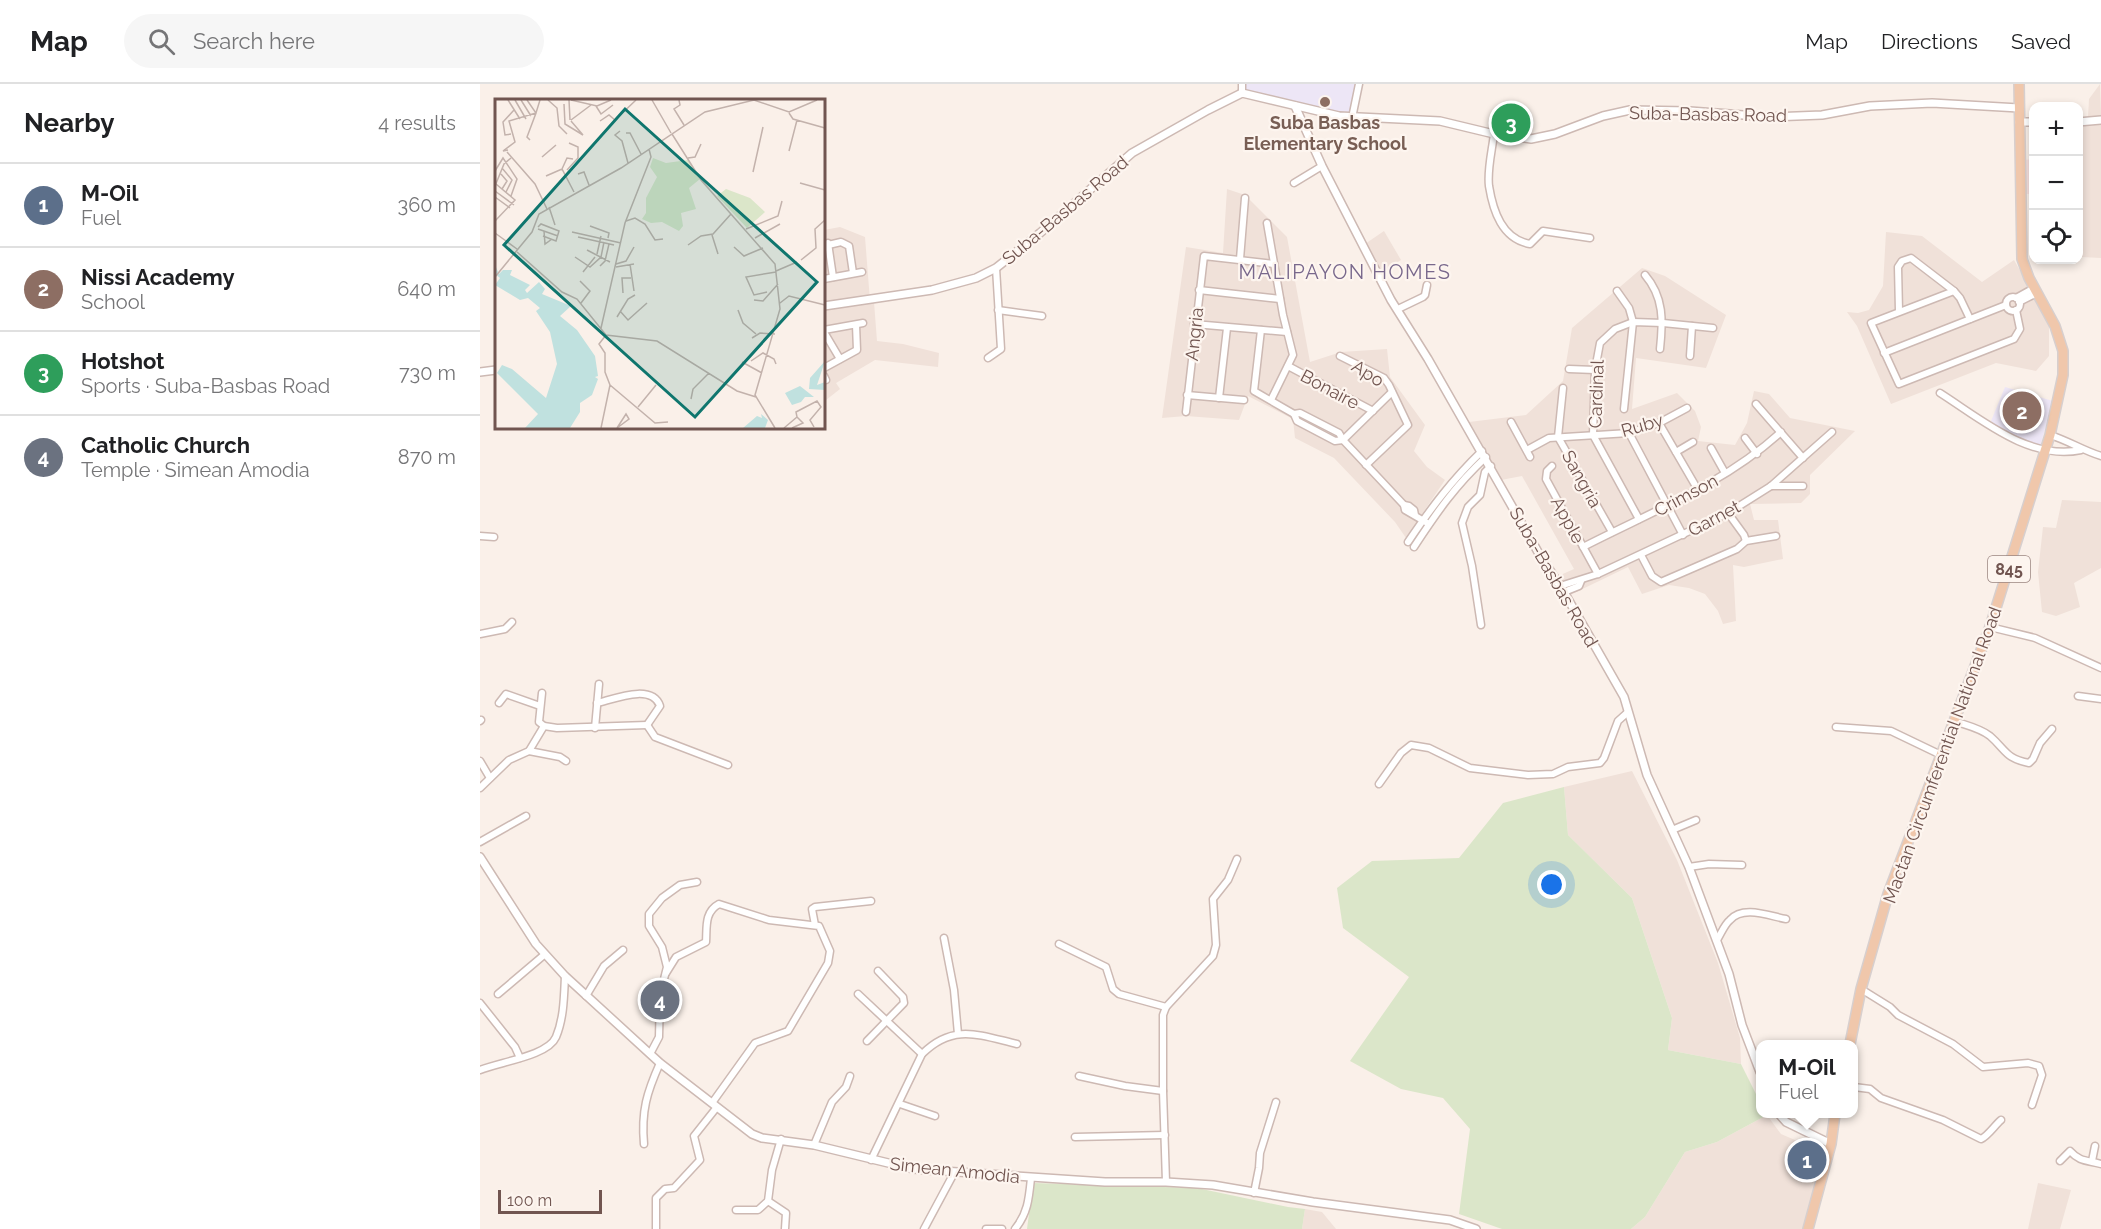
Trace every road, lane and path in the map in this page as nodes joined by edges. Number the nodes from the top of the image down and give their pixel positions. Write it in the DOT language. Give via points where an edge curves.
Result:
graph roads {
  1 [pos="1242,84"];
  2 [pos="1359,84"];
  3 [pos="2019,84"];
  4 [pos="1242,93"];
  5 [pos="1295,106"];
  6 [pos="2019,108"];
  7 [pos="1352,118"];
  8 [pos="2101,120"];
  9 [pos="2019,122"];
  10 [pos="2029,122"];
  11 [pos="2083,122"];
  12 [pos="1494,134"];
  13 [pos="1322,166"];
  14 [pos="1294,183"];
  15 [pos="1245,198"];
  16 [pos="1267,223"];
  17 [pos="1590,238"];
  18 [pos="826,244"];
  19 [pos="1240,259"];
  20 [pos="1274,264"];
  21 [pos="996,268"];
  22 [pos="862,272"];
  23 [pos="854,273"];
  24 [pos="1645,275"];
  25 [pos="833,277"];
  26 [pos="825,279"];
  27 [pos="1427,285"];
  28 [pos="1199,290"];
  29 [pos="1617,291"];
  30 [pos="1954,291"];
  31 [pos="2035,291"];
  32 [pos="1280,299"];
  33 [pos="2018,300"];
  34 [pos="2006,305"];
  35 [pos="825,306"];
  36 [pos="1398,309"];
  37 [pos="998,310"];
  38 [pos="2016,310"];
  39 [pos="1899,311"];
  40 [pos="1042,316"];
  41 [pos="1970,319"];
  42 [pos="1633,322"];
  43 [pos="1663,323"];
  44 [pos="1194,324"];
  45 [pos="1692,326"];
  46 [pos="1227,328"];
  47 [pos="1713,328"];
  48 [pos="1261,330"];
  49 [pos="825,331"];
  50 [pos="1287,332"];
  51 [pos="825,333"];
  52 [pos="1660,349"];
  53 [pos="1884,353"];
  54 [pos="1340,356"];
  55 [pos="1690,356"];
  56 [pos="988,358"];
  57 [pos="840,359"];
  58 [pos="1288,366"];
  59 [pos="825,367"];
  60 [pos="1569,369"];
  61 [pos="495,370"];
  62 [pos="1594,370"];
  63 [pos="480,372"];
  64 [pos="1563,388"];
  65 [pos="1392,392"];
  66 [pos="1940,393"];
  67 [pos="1188,395"];
  68 [pos="1219,398"];
  69 [pos="1244,400"];
  70 [pos="1271,400"];
  71 [pos="1756,404"];
  72 [pos="1687,408"];
  73 [pos="1624,409"];
  74 [pos="1373,411"];
  75 [pos="1186,412"];
  76 [pos="1511,422"];
  77 [pos="1659,423"];
  78 [pos="1781,432"];
  79 [pos="1832,432"];
  80 [pos="1629,433"];
  81 [pos="1593,435"];
  82 [pos="2050,435"];
  83 [pos="1558,437"];
  84 [pos="1745,438"];
  85 [pos="1343,440"];
  86 [pos="1693,442"];
  87 [pos="1711,448"];
  88 [pos="2046,449"];
  89 [pos="2081,450"];
  90 [pos="1676,452"];
  91 [pos="1484,454"];
  92 [pos="1757,454"];
  93 [pos="2101,456"];
  94 [pos="1803,458"];
  95 [pos="1366,465"];
  96 [pos="1491,466"];
  97 [pos="1552,466"];
  98 [pos="1725,473"];
  99 [pos="1771,486"];
  100 [pos="1803,486"];
  101 [pos="1698,490"];
  102 [pos="1668,505"];
  103 [pos="1728,513"];
  104 [pos="1639,519"];
  105 [pos="1426,522"];
  106 [pos="1612,532"];
  107 [pos="1683,535"];
  108 [pos="480,536"];
  109 [pos="1776,536"];
  110 [pos="494,537"];
  111 [pos="1746,541"];
  112 [pos="1411,545"];
  113 [pos="1583,547"];
  114 [pos="1641,555"];
  115 [pos="1598,574"];
  116 [pos="1562,589"];
  117 [pos="512,622"];
  118 [pos="1481,625"];
  119 [pos="1990,627"];
  120 [pos="480,633"];
  121 [pos="2101,668"];
  122 [pos="599,684"];
  123 [pos="542,693"];
  124 [pos="2078,696"];
  125 [pos="2101,699"];
  126 [pos="499,703"];
  127 [pos="597,703"];
  128 [pos="540,706"];
  129 [pos="1628,712"];
  130 [pos="1954,721"];
  131 [pos="647,725"];
  132 [pos="544,726"];
  133 [pos="1836,727"];
  134 [pos="595,728"];
  135 [pos="2052,729"];
  136 [pos="529,751"];
  137 [pos="1941,755"];
  138 [pos="480,761"];
  139 [pos="566,761"];
  140 [pos="728,765"];
  141 [pos="490,778"];
  142 [pos="1379,784"];
  143 [pos="480,788"];
  144 [pos="526,816"];
  145 [pos="1696,820"];
  146 [pos="1672,830"];
  147 [pos="480,842"];
  148 [pos="480,857"];
  149 [pos="1237,859"];
  150 [pos="1742,865"];
  151 [pos="1689,867"];
  152 [pos="697,882"];
  153 [pos="871,901"];
  154 [pos="1786,919"];
  155 [pos="815,925"];
  156 [pos="944,938"];
  157 [pos="1717,940"];
  158 [pos="1059,944"];
  159 [pos="623,950"];
  160 [pos="544,955"];
  161 [pos="878,971"];
  162 [pos="666,973"];
  163 [pos="565,976"];
  164 [pos="1861,989"];
  165 [pos="498,994"];
  166 [pos="858,994"];
  167 [pos="586,996"];
  168 [pos="480,1003"];
  169 [pos="1166,1007"];
  170 [pos="886,1022"];
  171 [pos="958,1034"];
  172 [pos="1851,1040"];
  173 [pos="867,1041"];
  174 [pos="1017,1044"];
  175 [pos="650,1054"];
  176 [pos="922,1054"];
  177 [pos="520,1058"];
  178 [pos="1756,1059"];
  179 [pos="660,1063"];
  180 [pos="480,1070"];
  181 [pos="850,1076"];
  182 [pos="1079,1076"];
  183 [pos="1858,1088"];
  184 [pos="1163,1091"];
  185 [pos="1276,1102"];
  186 [pos="900,1104"];
  187 [pos="714,1105"];
  188 [pos="2032,1105"];
  189 [pos="934,1116"];
  190 [pos="1783,1118"];
  191 [pos="1834,1118"];
  192 [pos="2001,1120"];
  193 [pos="1165,1135"];
  194 [pos="1075,1137"];
  195 [pos="781,1139"];
  196 [pos="644,1144"];
  197 [pos="1831,1144"];
  198 [pos="814,1145"];
  199 [pos="2095,1146"];
  200 [pos="871,1160"];
  201 [pos="2060,1161"];
  202 [pos="2092,1161"];
  203 [pos="2101,1164"];
  204 [pos="954,1173"];
  205 [pos="1031,1178"];
  206 [pos="1166,1182"];
  207 [pos="1254,1193"];
  208 [pos="768,1201"];
  209 [pos="736,1210"];
  210 [pos="656,1229"];
  211 [pos="785,1229"];
  212 [pos="924,1229"];
  213 [pos="986,1229"];
  214 [pos="1002,1229"];
  215 [pos="1015,1229"];
  216 [pos="1476,1229"];
  217 [pos="1808,1229"];
  1 -- 4 [label="street"];
  2 -- 7 [label="street"];
  3 -- 6 [label="main road, Mactan Circumferential National Road / 845"];
  4 -- 5 [label="street, Suba-Basbas Road"];
  4 -- 21 [label="street, Suba-Basbas Road" via="1132,153"];
  5 -- 7 [label="street, Suba-Basbas Road"];
  5 -- 13 [label="street, Suba-Basbas Road"];
  6 -- 9 [label="main road, Mactan Circumferential National Road / 845"];
  6 -- 12 [label="street, Suba-Basbas Road" via="1932,103 1770,117 1630,110 1540,138"];
  7 -- 12 [label="street, Suba-Basbas Road" via="1440,122"];
  8 -- 11 [label="street"];
  9 -- 10 [label="street"];
  9 -- 31 [label="main road, Mactan Circumferential National Road / 845" via="2022,259"];
  12 -- 17 [label="street" via="1489,185 1503,228 1530,244 1543,231"];
  13 -- 14 [label="street"];
  13 -- 36 [label="street, Suba-Basbas Road"];
  15 -- 19 [label="street"];
  16 -- 20 [label="street"];
  18 -- 23 [label="street" via="841,242 849,246"];
  18 -- 25 [label="street"];
  19 -- 20 [label="street"];
  19 -- 28 [label="street, Angria" via="1204,256"];
  20 -- 32 [label="street"];
  21 -- 35 [label="street, Suba-Basbas Road" via="932,290"];
  21 -- 37 [label="street"];
  22 -- 23 [label="street"];
  23 -- 25 [label="street"];
  24 -- 43 [label="street" via="1656,291"];
  25 -- 26 [label="street"];
  27 -- 36 [label="street" via="1423,297"];
  28 -- 32 [label="street"];
  28 -- 44 [label="street, Angria"];
  29 -- 42 [label="street"];
  30 -- 39 [label="street"];
  30 -- 39 [label="street" via="1916,260 1906,258 1898,267"];
  30 -- 41 [label="street"];
  31 -- 33 [label="street"];
  31 -- 82 [label="main road, Mactan Circumferential National Road / 845" via="2058,334 2064,358"];
  32 -- 50 [label="street"];
  33 -- 34 [label="street" via="2009,298"];
  33 -- 38 [label="street"];
  34 -- 38 [label="street" via="2009,310"];
  34 -- 41 [label="street"];
  36 -- 91 [label="street, Suba-Basbas Road"];
  37 -- 40 [label="street"];
  37 -- 56 [label="street" via="1001,349"];
  38 -- 53 [label="street" via="2020,327 2014,339 1902,384 1897,382"];
  39 -- 53 [label="street" via="1871,323"];
  41 -- 53 [label="street"];
  42 -- 43 [label="street"];
  42 -- 62 [label="street, Cardinal" via="1615,329 1600,343"];
  42 -- 73 [label="street"];
  43 -- 45 [label="street"];
  43 -- 52 [label="street"];
  44 -- 46 [label="street"];
  44 -- 67 [label="street, Angria"];
  45 -- 47 [label="street"];
  45 -- 55 [label="street"];
  46 -- 48 [label="street"];
  46 -- 68 [label="street"];
  48 -- 50 [label="street"];
  48 -- 70 [label="street" via="1254,391"];
  49 -- 57 [label="street" via="860,324 857,350"];
  50 -- 58 [label="street" via="1293,355"];
  51 -- 57 [label="street"];
  54 -- 65 [label="street, Apo" via="1384,378"];
  57 -- 59 [label="street"];
  58 -- 70 [label="street"];
  58 -- 74 [label="street, Bonaire"];
  60 -- 62 [label="street"];
  61 -- 63 [label="street"];
  62 -- 81 [label="street, Cardinal"];
  64 -- 83 [label="street, Sangria"];
  65 -- 74 [label="street"];
  65 -- 95 [label="street, Apo" via="1408,425"];
  66 -- 88 [label="street" via="2014,440"];
  67 -- 68 [label="street"];
  67 -- 75 [label="street, Angria"];
  68 -- 69 [label="street"];
  70 -- 85 [label="street" via="1339,433"];
  71 -- 78 [label="street"];
  72 -- 77 [label="street, Ruby"];
  74 -- 85 [label="street"];
  76 -- 83 [label="street, Ruby" via="1529,454 1549,438"];
  77 -- 80 [label="street, Ruby"];
  77 -- 90 [label="street"];
  78 -- 92 [label="street, Crimson"];
  78 -- 94 [label="street"];
  79 -- 94 [label="street, Garnet"];
  80 -- 81 [label="street, Ruby"];
  80 -- 102 [label="street"];
  81 -- 83 [label="street, Ruby"];
  81 -- 104 [label="street, Cardinal"];
  82 -- 88 [label="main road, Mactan Circumferential National Road / 845"];
  82 -- 89 [label="street" via="2070,441"];
  83 -- 106 [label="street, Sangria"];
  84 -- 92 [label="street"];
  85 -- 95 [label="street"];
  86 -- 90 [label="street"];
  87 -- 98 [label="street"];
  88 -- 89 [label="street" via="2066,453"];
  88 -- 119 [label="main road, Mactan Circumferential National Road / 845"];
  89 -- 93 [label="street"];
  90 -- 101 [label="street"];
  91 -- 96 [label="street, Suba-Basbas Road"];
  91 -- 105 [label="street" via="1457,474"];
  92 -- 98 [label="street, Crimson"];
  94 -- 99 [label="street, Garnet"];
  95 -- 105 [label="street"];
  96 -- 116 [label="street, Suba-Basbas Road"];
  96 -- 118 [label="street" via="1485,472 1480,495 1468,507 1462,523"];
  97 -- 113 [label="street, Apple" via="1546,479"];
  98 -- 101 [label="street, Crimson"];
  99 -- 100 [label="street"];
  99 -- 103 [label="street, Garnet"];
  101 -- 102 [label="street, Crimson"];
  102 -- 104 [label="street, Crimson"];
  102 -- 107 [label="street"];
  103 -- 107 [label="street, Garnet"];
  103 -- 111 [label="street"];
  104 -- 106 [label="street, Crimson"];
  105 -- 112 [label="street"];
  106 -- 113 [label="street, Crimson"];
  107 -- 114 [label="street, Garnet"];
  108 -- 110 [label="street"];
  109 -- 111 [label="street"];
  111 -- 114 [label="street" via="1737,549 1661,582 1652,576"];
  113 -- 115 [label="street, Apple"];
  114 -- 115 [label="street, Garnet"];
  115 -- 116 [label="street, Garnet"];
  116 -- 129 [label="street, Suba-Basbas Road" via="1624,697"];
  117 -- 120 [label="street" via="505,629"];
  119 -- 121 [label="street" via="2035,638"];
  119 -- 130 [label="main road, Mactan Circumferential National Road / 845"];
  122 -- 127 [label="street"];
  123 -- 128 [label="street"];
  124 -- 125 [label="street"];
  126 -- 128 [label="street" via="506,694"];
  127 -- 131 [label="street" via="648,694 660,705"];
  127 -- 134 [label="street"];
  128 -- 132 [label="street" via="538,722"];
  129 -- 142 [label="street" via="1618,721 1600,763 1568,767 1553,774 1528,775 1470,768 1429,748 1411,746 1401,753"];
  129 -- 146 [label="street, Suba-Basbas Road" via="1647,775"];
  130 -- 135 [label="street" via="1989,735 2014,760 2029,763"];
  130 -- 137 [label="main road, Mactan Circumferential National Road / 845"];
  131 -- 134 [label="street"];
  131 -- 140 [label="street" via="655,737"];
  132 -- 134 [label="street"];
  132 -- 136 [label="street"];
  133 -- 137 [label="street" via="1891,731"];
  136 -- 139 [label="street"];
  136 -- 141 [label="street" via="509,760"];
  137 -- 164 [label="main road, Mactan Circumferential National Road / 845" via="1888,894"];
  138 -- 141 [label="street"];
  141 -- 143 [label="street"];
  144 -- 147 [label="street"];
  145 -- 146 [label="street"];
  146 -- 151 [label="street, Suba-Basbas Road"];
  148 -- 160 [label="street, Simean Amodia"];
  149 -- 169 [label="street" via="1228,880 1213,898 1214,956"];
  150 -- 151 [label="street"];
  151 -- 157 [label="street, Suba-Basbas Road"];
  152 -- 162 [label="street" via="680,885 649,914 649,926 665,957"];
  153 -- 155 [label="street" via="815,907"];
  154 -- 157 [label="street" via="1748,912 1737,915 1730,918"];
  155 -- 162 [label="street" via="769,920 718,904 708,917 706,942 676,957"];
  155 -- 187 [label="street" via="821,929 830,951 822,973 788,1030 755,1043"];
  156 -- 171 [label="street"];
  157 -- 178 [label="street, Suba-Basbas Road"];
  158 -- 169 [label="street" via="1106,967 1113,989 1119,994"];
  159 -- 167 [label="street" via="604,966"];
  160 -- 163 [label="street, Simean Amodia"];
  160 -- 165 [label="street"];
  161 -- 170 [label="street" via="903,997 902,1006"];
  162 -- 175 [label="street" via="660,995 659,1037"];
  163 -- 167 [label="street, Simean Amodia"];
  163 -- 177 [label="street" via="556,1039 540,1051"];
  164 -- 172 [label="main road, Mactan Circumferential National Road / 845"];
  164 -- 188 [label="street" via="1898,1015 1953,1044 1983,1067 2028,1063 2039,1066 2042,1075"];
  166 -- 170 [label="street"];
  167 -- 175 [label="street, Simean Amodia"];
  168 -- 177 [label="street"];
  169 -- 184 [label="street"];
  170 -- 173 [label="street"];
  170 -- 176 [label="street"];
  171 -- 174 [label="street" via="972,1033"];
  171 -- 176 [label="street" via="936,1041"];
  175 -- 179 [label="street, Simean Amodia"];
  176 -- 186 [label="street"];
  177 -- 180 [label="street"];
  179 -- 187 [label="street, Simean Amodia"];
  179 -- 196 [label="street" via="644,1107"];
  181 -- 198 [label="street" via="832,1102"];
  182 -- 184 [label="street"];
  183 -- 192 [label="street" via="1870,1089 1881,1098 1981,1138"];
  184 -- 193 [label="street"];
  185 -- 207 [label="street" via="1260,1153"];
  186 -- 189 [label="street"];
  186 -- 200 [label="street"];
  187 -- 195 [label="street, Simean Amodia" via="752,1134"];
  187 -- 210 [label="street" via="694,1136 700,1160 674,1188 665,1189 657,1198"];
  190 -- 197 [label="street"];
  191 -- 197 [label="main road"];
  193 -- 194 [label="street"];
  193 -- 206 [label="street"];
  195 -- 198 [label="street, Simean Amodia"];
  195 -- 208 [label="street"];
  197 -- 217 [label="main road"];
  198 -- 200 [label="street, Simean Amodia"];
  199 -- 202 [label="street"];
  200 -- 204 [label="street, Simean Amodia"];
  201 -- 202 [label="street" via="2070,1151 2074,1157"];
  202 -- 203 [label="street"];
  204 -- 205 [label="street, Simean Amodia"];
  204 -- 212 [label="street"];
  205 -- 206 [label="street, Simean Amodia"];
  205 -- 215 [label="street" via="1028,1206"];
  206 -- 207 [label="street, Simean Amodia"];
  207 -- 216 [label="street, Simean Amodia" via="1450,1220"];
  208 -- 209 [label="street" via="758,1210"];
  208 -- 211 [label="street" via="786,1213"];
  213 -- 214 [label="street"];
}
